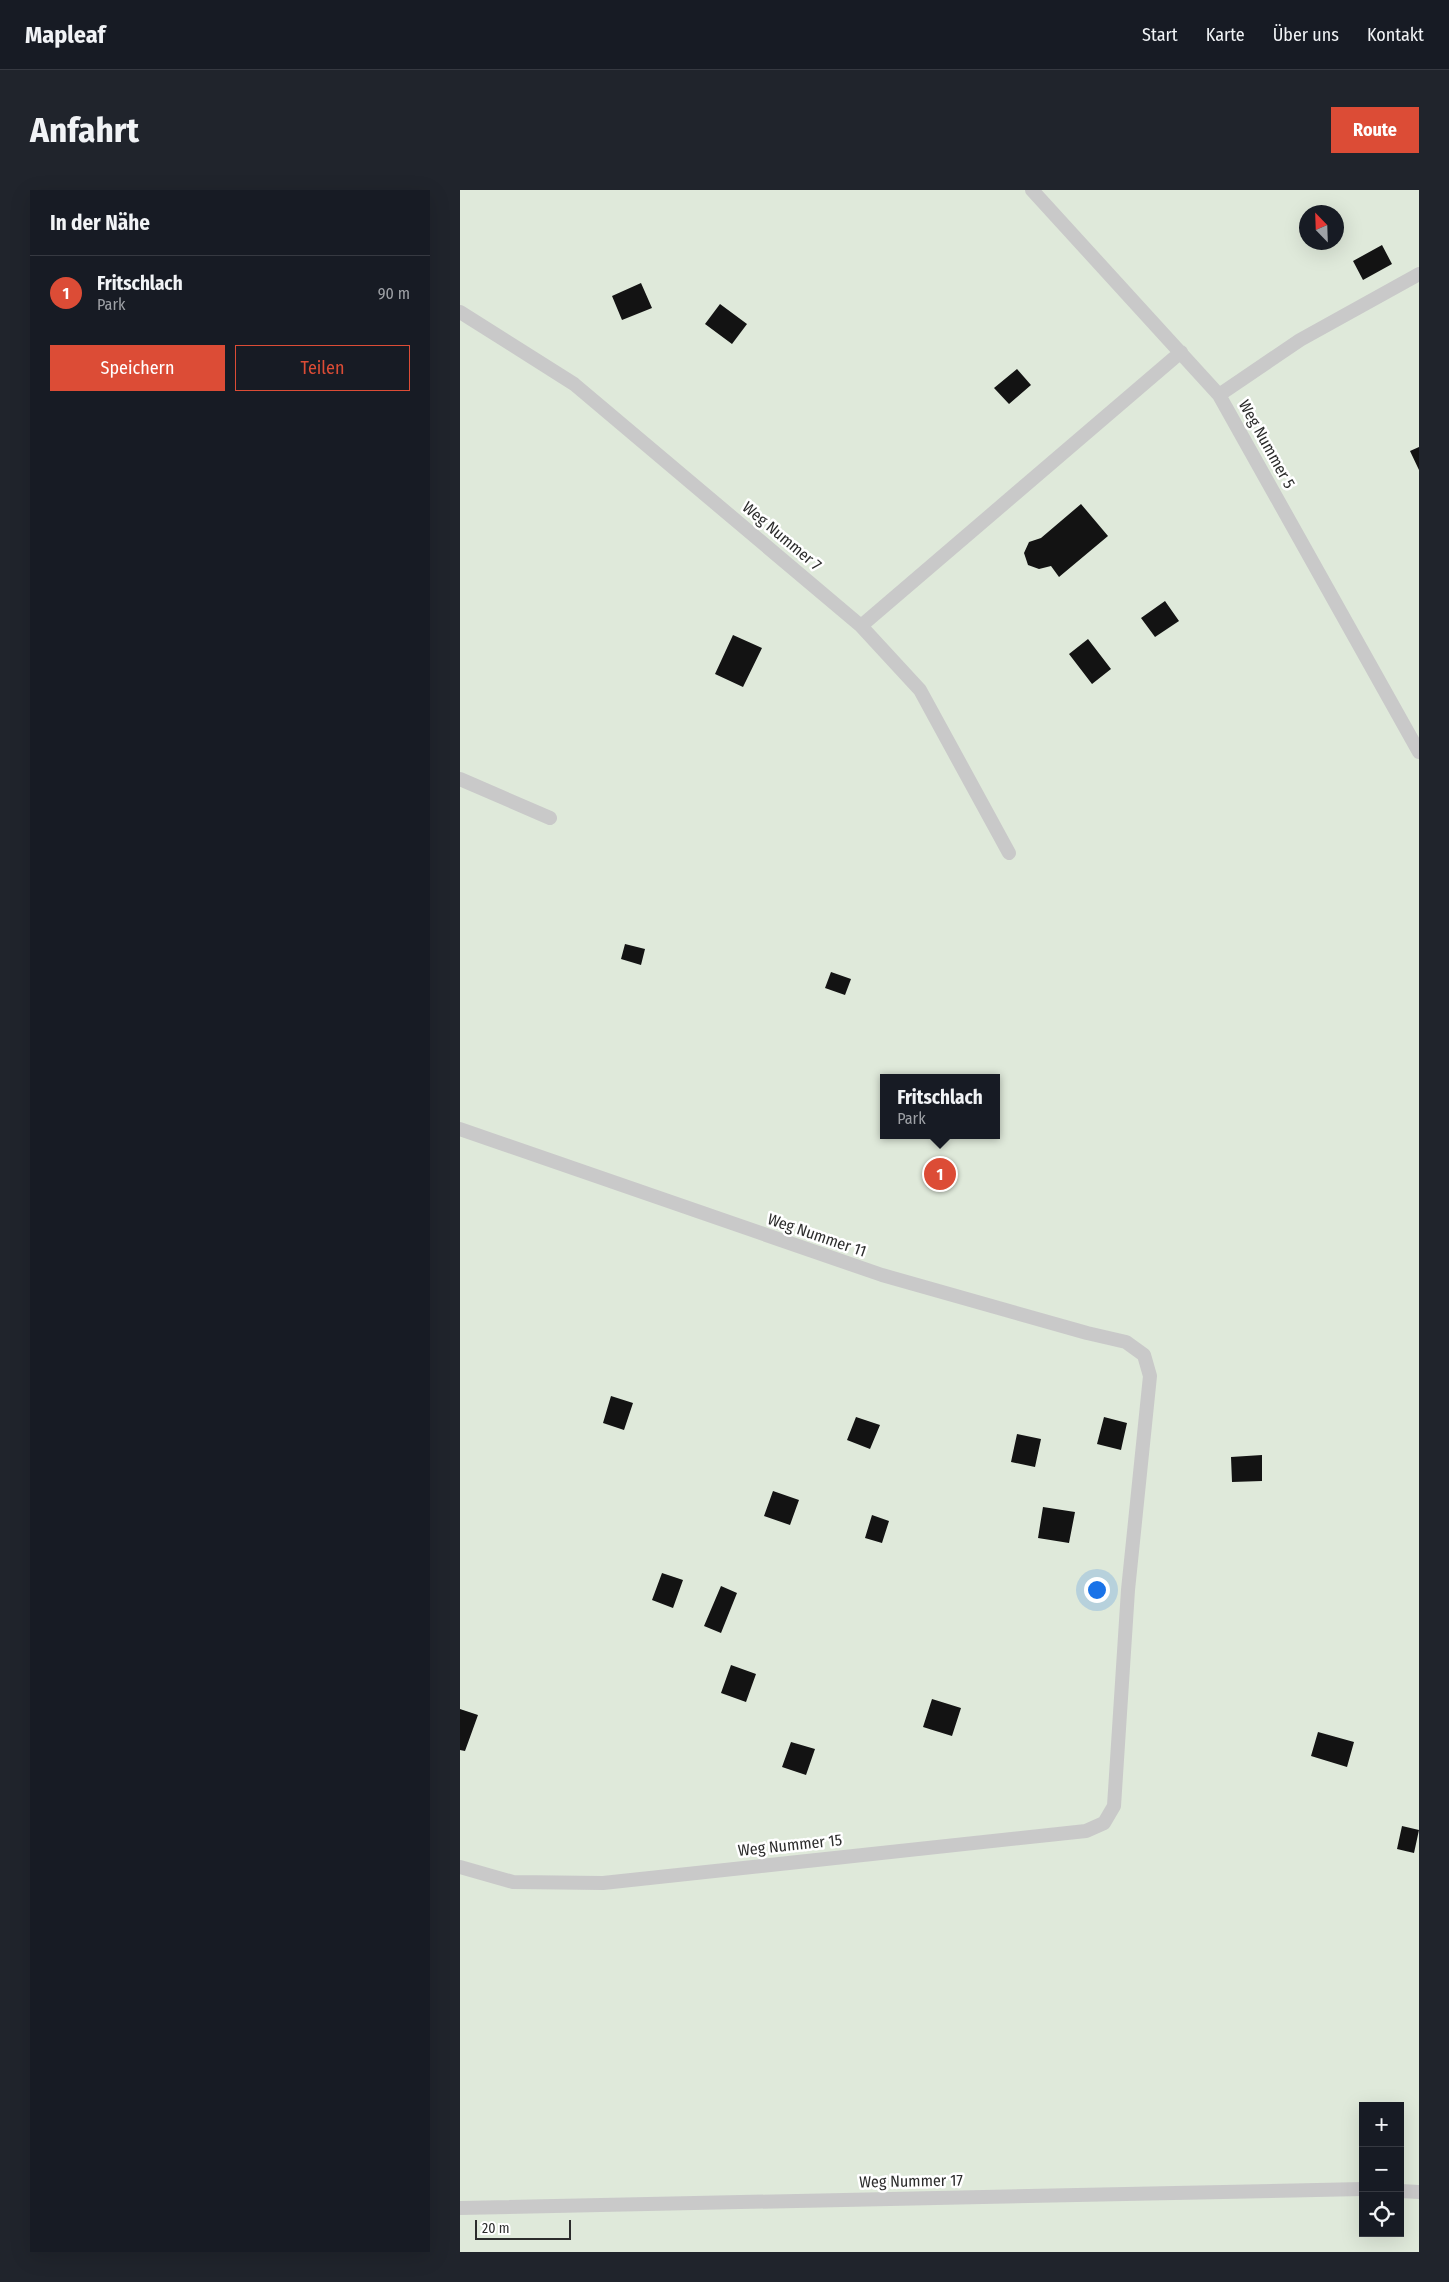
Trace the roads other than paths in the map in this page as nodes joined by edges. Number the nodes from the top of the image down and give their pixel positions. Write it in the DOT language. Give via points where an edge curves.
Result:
graph roads {
  1 [pos="1032,190"];
  2 [pos="1419,274"];
  3 [pos="460,312"];
  4 [pos="1181,352"];
  5 [pos="1219,394"];
  6 [pos="860,626"];
  7 [pos="1419,752"];
  8 [pos="460,779"];
  9 [pos="550,818"];
  10 [pos="1009,853"];
  11 [pos="460,1130"];
  12 [pos="1114,1806"];
  13 [pos="460,1867"];
  14 [pos="1359,2189"];
  15 [pos="1404,2191"];
  16 [pos="1419,2192"];
  17 [pos="460,2208"];
  1 -- 4 [label="lane, Weg Nummer 5"];
  2 -- 5 [label="lane" via="1300,340"];
  3 -- 6 [label="lane, Weg Nummer 7" via="574,384"];
  4 -- 5 [label="lane, Weg Nummer 5"];
  4 -- 6 [label="lane"];
  5 -- 7 [label="lane, Weg Nummer 5"];
  6 -- 10 [label="lane, Weg Nummer 7" via="920,690"];
  8 -- 9 [label="lane"];
  11 -- 12 [label="lane, Weg Nummer 11" via="882,1275 1086,1334 1126,1342 1144,1355 1150,1376 1128,1590"];
  12 -- 13 [label="lane, Weg Nummer 15" via="1104,1823 1086,1831 603,1883 513,1882"];
  14 -- 17 [label="lane, Weg Nummer 17"];
  15 -- 16 [label="lane"];
}
